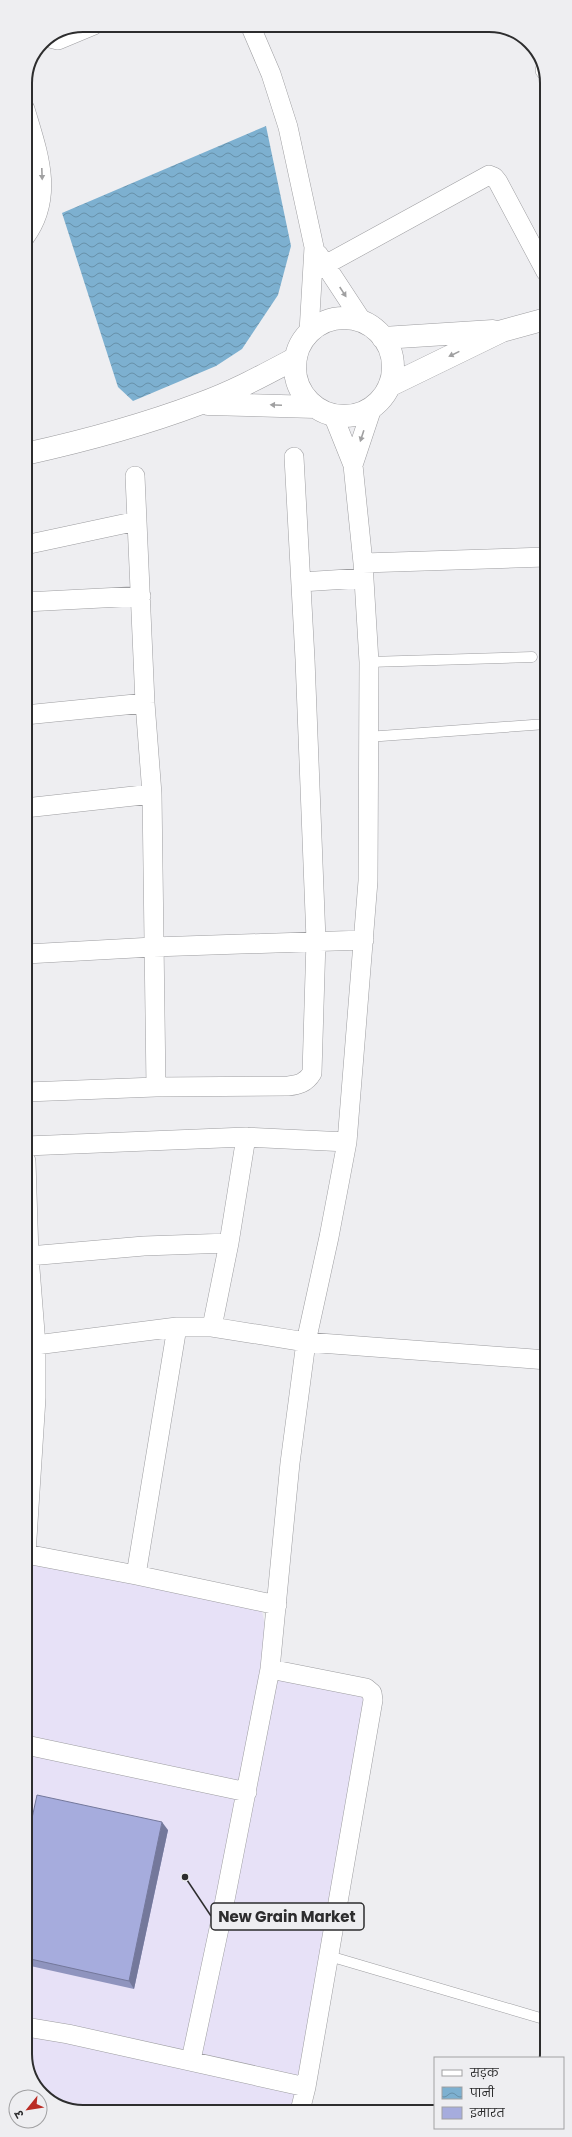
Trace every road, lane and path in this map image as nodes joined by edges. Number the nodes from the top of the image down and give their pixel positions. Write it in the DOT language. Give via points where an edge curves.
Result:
graph roads {
  1 [pos="253,32"];
  2 [pos="75,33"];
  3 [pos="57,40"];
  4 [pos="32,132"];
  5 [pos="32,224"];
  6 [pos="314,247"];
  7 [pos="540,261"];
  8 [pos="325,265"];
  9 [pos="362,321"];
  10 [pos="540,321"];
  11 [pos="502,331"];
  12 [pos="309,332"];
  13 [pos="383,338"];
  14 [pos="296,358"];
  15 [pos="389,386"];
  16 [pos="199,404"];
  17 [pos="372,408"];
  18 [pos="324,411"];
  19 [pos="32,452"];
  20 [pos="294,457"];
  21 [pos="353,465"];
  22 [pos="135,476"];
  23 [pos="138,521"];
  24 [pos="32,544"];
  25 [pos="540,558"];
  26 [pos="363,571"];
  27 [pos="301,582"];
  28 [pos="141,596"];
  29 [pos="32,602"];
  30 [pos="532,657"];
  31 [pos="368,662"];
  32 [pos="146,703"];
  33 [pos="32,714"];
  34 [pos="540,724"];
  35 [pos="367,737"];
  36 [pos="152,794"];
  37 [pos="32,807"];
  38 [pos="316,940"];
  39 [pos="364,940"];
  40 [pos="153,946"];
  41 [pos="32,954"];
  42 [pos="156,1087"];
  43 [pos="32,1092"];
  44 [pos="246,1137"];
  45 [pos="347,1142"];
  46 [pos="32,1146"];
  47 [pos="229,1243"];
  48 [pos="32,1256"];
  49 [pos="32,1294"];
  50 [pos="178,1327"];
  51 [pos="212,1327"];
  52 [pos="306,1342"];
  53 [pos="36,1345"];
  54 [pos="540,1359"];
  55 [pos="32,1460"];
  56 [pos="32,1555"];
  57 [pos="136,1575"];
  58 [pos="277,1605"];
  59 [pos="270,1670"];
  60 [pos="32,1746"];
  61 [pos="247,1792"];
  62 [pos="329,1956"];
  63 [pos="540,2018"];
  64 [pos="32,2028"];
  65 [pos="191,2060"];
  66 [pos="306,2087"];
  67 [pos="302,2105"];
  1 -- 6 [label="street" via="271,74 288,127"];
  2 -- 3 [label="street"];
  4 -- 5 [label="street, one-way" via="42,166 42,188"];
  6 -- 8 [label="street"];
  6 -- 12 [label="street"];
  7 -- 8 [label="street" via="498,182 488,175"];
  8 -- 9 [label="street, one-way"];
  9 -- 12 [label="main road" via="334,319 320,324"];
  9 -- 13 [label="main road" via="374,328"];
  10 -- 11 [label="main road"];
  11 -- 13 [label="main road"];
  11 -- 15 [label="main road, one-way"];
  12 -- 14 [label="main road" via="300,344"];
  13 -- 15 [label="main road" via="391,353"];
  14 -- 16 [label="main road"];
  14 -- 18 [label="main road" via="295,372 298,385 305,397"];
  15 -- 17 [label="main road"];
  18 -- 16 [label="main road, one-way"];
  16 -- 19 [label="main road" via="62,446"];
  17 -- 18 [label="main road" via="360,414 347,416"];
  17 -- 21 [label="street, one-way"];
  18 -- 21 [label="street"];
  20 -- 27 [label="street"];
  21 -- 26 [label="street"];
  22 -- 23 [label="street"];
  23 -- 24 [label="street"];
  23 -- 28 [label="street"];
  25 -- 26 [label="street"];
  26 -- 27 [label="street"];
  26 -- 31 [label="street"];
  27 -- 38 [label="street"];
  28 -- 29 [label="street"];
  28 -- 32 [label="street"];
  30 -- 31 [label="lane"];
  31 -- 35 [label="street"];
  32 -- 33 [label="street"];
  32 -- 36 [label="street"];
  34 -- 35 [label="lane"];
  35 -- 39 [label="street" via="368,881"];
  36 -- 37 [label="street"];
  36 -- 40 [label="street"];
  38 -- 39 [label="street"];
  38 -- 40 [label="street"];
  38 -- 42 [label="street" via="312,1073 309,1079 288,1086"];
  39 -- 45 [label="street"];
  40 -- 41 [label="street"];
  40 -- 42 [label="street"];
  42 -- 43 [label="street"];
  44 -- 45 [label="street"];
  44 -- 46 [label="street"];
  44 -- 47 [label="street"];
  45 -- 52 [label="street"];
  47 -- 48 [label="street" via="144,1246"];
  47 -- 51 [label="street"];
  49 -- 53 [label="street"];
  50 -- 51 [label="street"];
  50 -- 53 [label="street"];
  50 -- 57 [label="street"];
  51 -- 52 [label="street"];
  52 -- 54 [label="street"];
  52 -- 58 [label="street" via="290,1463"];
  53 -- 55 [label="street"];
  56 -- 57 [label="street"];
  57 -- 58 [label="street"];
  58 -- 59 [label="street"];
  59 -- 61 [label="street"];
  59 -- 62 [label="street" via="366,1688 372,1693 373,1700"];
  60 -- 61 [label="street"];
  61 -- 65 [label="street"];
  62 -- 63 [label="lane"];
  62 -- 66 [label="street"];
  64 -- 65 [label="street"];
  65 -- 66 [label="street"];
  66 -- 67 [label="street"];
}
